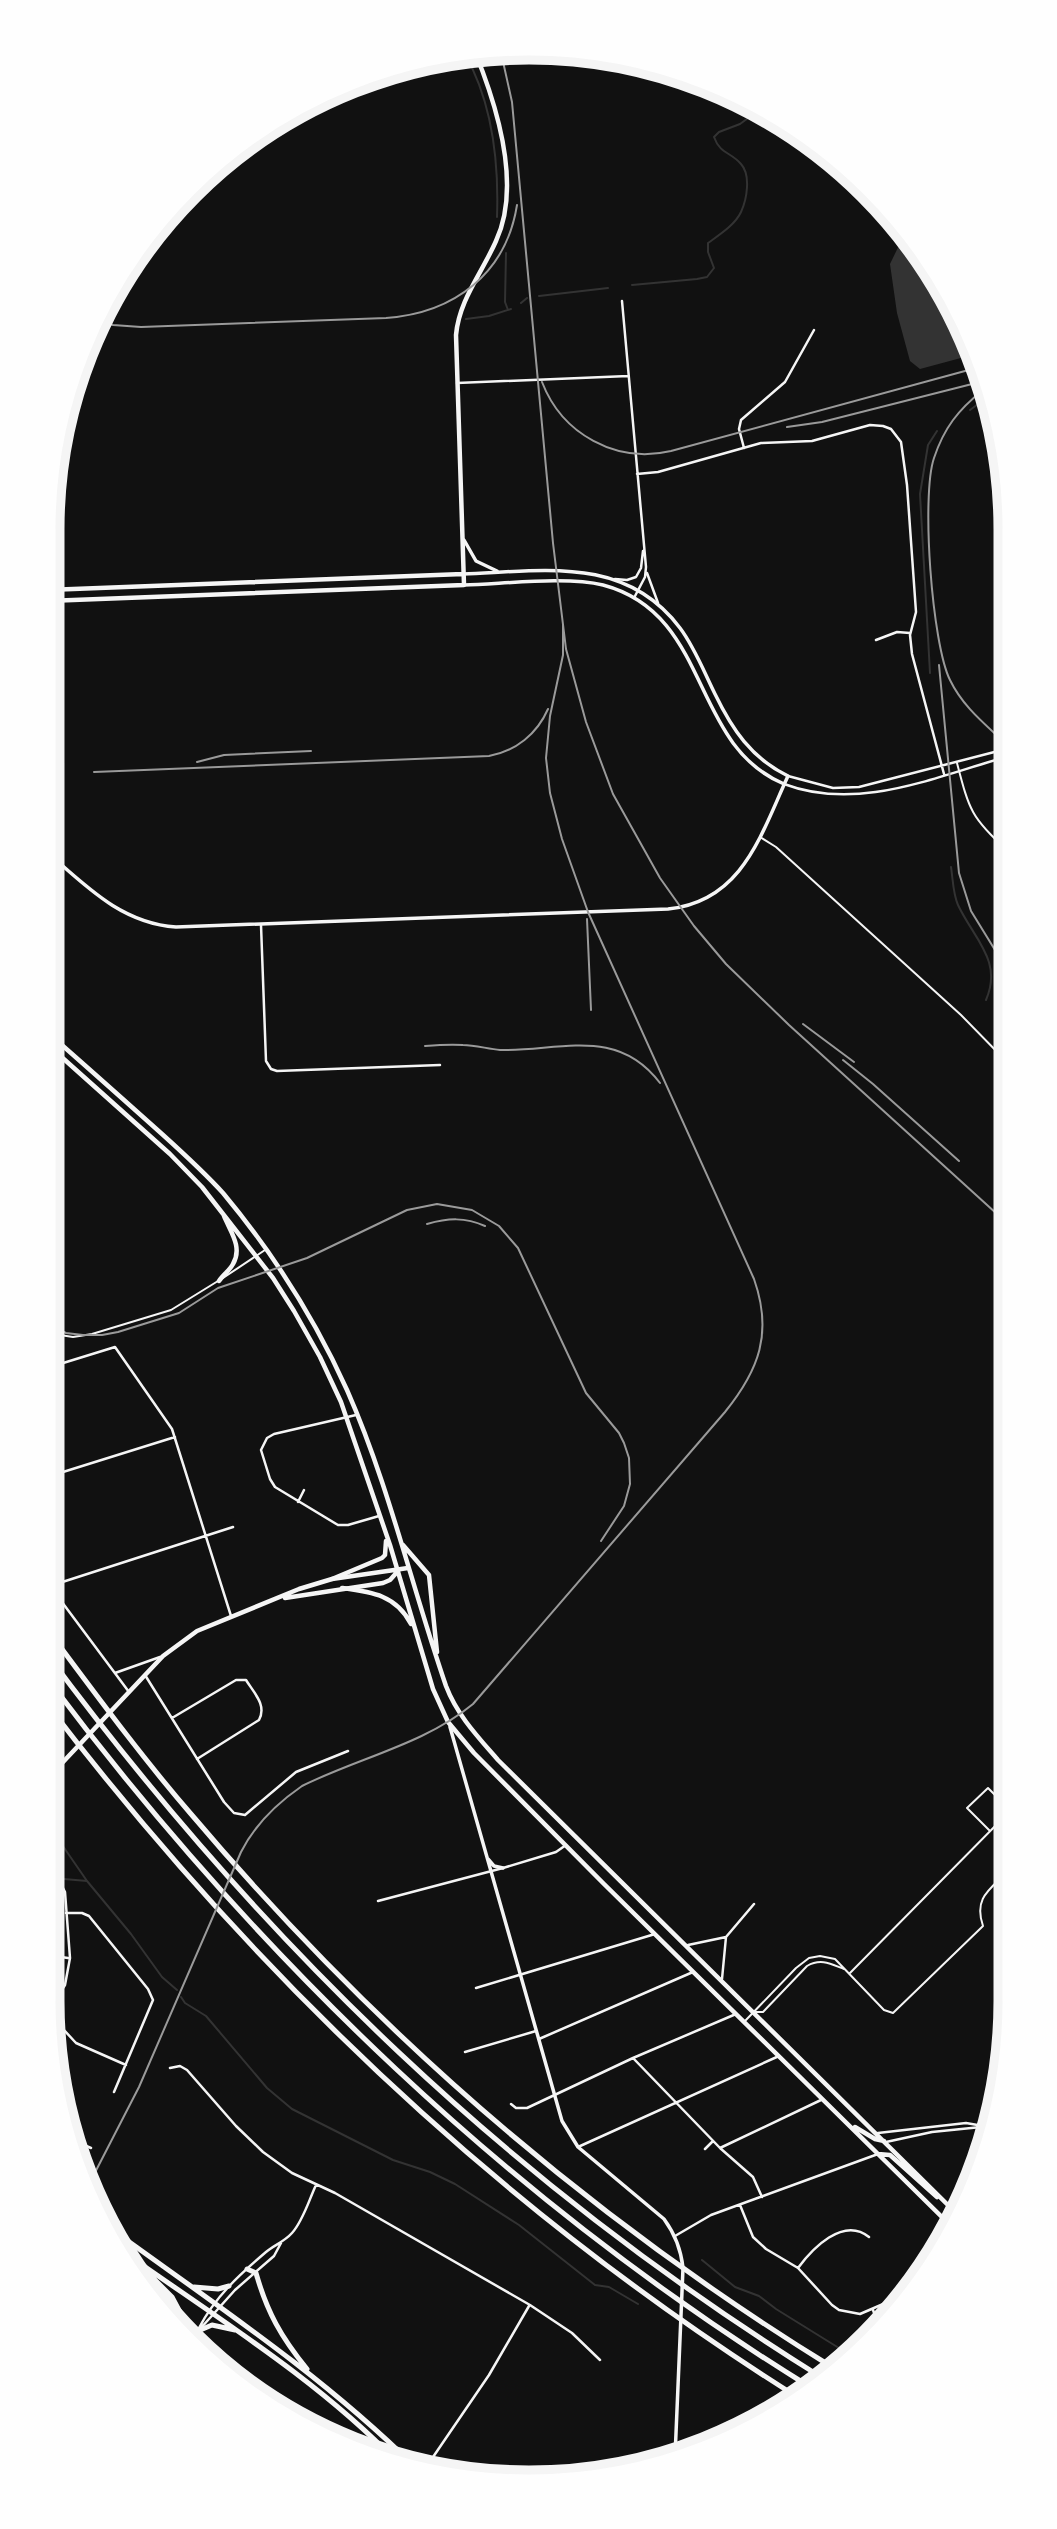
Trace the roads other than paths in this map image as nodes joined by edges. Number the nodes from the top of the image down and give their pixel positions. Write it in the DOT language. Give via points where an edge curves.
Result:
graph roads {
  1 [pos="479,63"];
  2 [pos="622,301"];
  3 [pos="814,330"];
  4 [pos="628,376"];
  5 [pos="456,383"];
  6 [pos="744,448"];
  7 [pos="638,474"];
  8 [pos="462,527"];
  9 [pos="643,537"];
  10 [pos="646,564"];
  11 [pos="506,572"];
  12 [pos="463,574"];
  13 [pos="615,579"];
  14 [pos="464,585"];
  15 [pos="60,590"];
  16 [pos="638,590"];
  17 [pos="634,598"];
  18 [pos="60,601"];
  19 [pos="662,608"];
  20 [pos="911,633"];
  21 [pos="876,640"];
  22 [pos="998,751"];
  23 [pos="998,759"];
  24 [pos="957,762"];
  25 [pos="942,766"];
  26 [pos="959,770"];
  27 [pos="944,774"];
  28 [pos="788,775"];
  29 [pos="784,784"];
  30 [pos="760,836"];
  31 [pos="998,841"];
  32 [pos="60,863"];
  33 [pos="261,924"];
  34 [pos="60,1044"];
  35 [pos="998,1053"];
  36 [pos="60,1056"];
  37 [pos="440,1065"];
  38 [pos="223,1212"];
  39 [pos="265,1250"];
  40 [pos="257,1256"];
  41 [pos="219,1281"];
  42 [pos="60,1335"];
  43 [pos="60,1364"];
  44 [pos="357,1415"];
  45 [pos="347,1418"];
  46 [pos="175,1437"];
  47 [pos="60,1473"];
  48 [pos="304,1490"];
  49 [pos="298,1502"];
  50 [pos="379,1516"];
  51 [pos="233,1527"];
  52 [pos="206,1536"];
  53 [pos="386,1536"];
  54 [pos="398,1539"];
  55 [pos="423,1567"];
  56 [pos="408,1568"];
  57 [pos="398,1571"];
  58 [pos="332,1579"];
  59 [pos="60,1581"];
  60 [pos="342,1588"];
  61 [pos="60,1599"];
  62 [pos="274,1600"];
  63 [pos="231,1616"];
  64 [pos="415,1631"];
  65 [pos="60,1647"];
  66 [pos="163,1656"];
  67 [pos="439,1666"];
  68 [pos="60,1671"];
  69 [pos="115,1673"];
  70 [pos="145,1675"];
  71 [pos="129,1692"];
  72 [pos="60,1696"];
  73 [pos="172,1718"];
  74 [pos="60,1721"];
  75 [pos="448,1722"];
  76 [pos="348,1751"];
  77 [pos="197,1759"];
  78 [pos="60,1765"];
  79 [pos="998,1799"];
  80 [pos="998,1823"];
  81 [pos="565,1827"];
  82 [pos="990,1831"];
  83 [pos="566,1845"];
  84 [pos="485,1855"];
  85 [pos="503,1868"];
  86 [pos="490,1871"];
  87 [pos="60,1880"];
  88 [pos="998,1882"];
  89 [pos="378,1901"];
  90 [pos="754,1904"];
  91 [pos="66,1913"];
  92 [pos="655,1934"];
  93 [pos="726,1937"];
  94 [pos="684,1945"];
  95 [pos="60,1957"];
  96 [pos="69,1958"];
  97 [pos="845,1969"];
  98 [pos="693,1972"];
  99 [pos="849,1974"];
  100 [pos="520,1975"];
  101 [pos="723,1983"];
  102 [pos="476,1988"];
  103 [pos="60,1993"];
  104 [pos="752,2013"];
  105 [pos="736,2014"];
  106 [pos="744,2022"];
  107 [pos="61,2027"];
  108 [pos="536,2031"];
  109 [pos="538,2039"];
  110 [pos="465,2052"];
  111 [pos="779,2056"];
  112 [pos="633,2058"];
  113 [pos="125,2065"];
  114 [pos="170,2068"];
  115 [pos="114,2092"];
  116 [pos="555,2096"];
  117 [pos="824,2099"];
  118 [pos="675,2102"];
  119 [pos="511,2104"];
  120 [pos="848,2123"];
  121 [pos="981,2126"];
  122 [pos="980,2128"];
  123 [pos="877,2133"];
  124 [pos="713,2141"];
  125 [pos="886,2142"];
  126 [pos="82,2144"];
  127 [pos="578,2147"];
  128 [pos="91,2148"];
  129 [pos="720,2148"];
  130 [pos="705,2149"];
  131 [pos="878,2154"];
  132 [pos="316,2185"];
  133 [pos="762,2197"];
  134 [pos="946,2204"];
  135 [pos="740,2205"];
  136 [pos="949,2207"];
  137 [pos="944,2219"];
  138 [pos="675,2236"];
  139 [pos="869,2237"];
  140 [pos="124,2238"];
  141 [pos="281,2243"];
  142 [pos="141,2264"];
  143 [pos="247,2269"];
  144 [pos="798,2269"];
  145 [pos="145,2271"];
  146 [pos="256,2273"];
  147 [pos="190,2286"];
  148 [pos="229,2286"];
  149 [pos="214,2302"];
  150 [pos="886,2304"];
  151 [pos="530,2305"];
  152 [pos="220,2306"];
  153 [pos="873,2310"];
  154 [pos="211,2312"];
  155 [pos="875,2316"];
  156 [pos="184,2318"];
  157 [pos="193,2327"];
  158 [pos="198,2331"];
  159 [pos="238,2331"];
  160 [pos="600,2360"];
  161 [pos="826,2363"];
  162 [pos="814,2373"];
  163 [pos="314,2376"];
  164 [pos="802,2381"];
  165 [pos="788,2391"];
  166 [pos="378,2445"];
  167 [pos="675,2446"];
  168 [pos="400,2452"];
  169 [pos="432,2459"];
  1 -- 5 [label="main road" via="500,128 506,206 497,239 460,314"];
  2 -- 4 [label="street"];
  3 -- 6 [label="street" via="783,384 741,420"];
  4 -- 5 [label="street"];
  4 -- 7 [label="street"];
  5 -- 8 [label="main road"];
  6 -- 7 [label="street"];
  6 -- 20 [label="street" via="815,440 873,425 888,427 899,438 916,615"];
  7 -- 9 [label="street"];
  8 -- 11 [label="street" via="474,560"];
  8 -- 12 [label="main road"];
  9 -- 10 [label="street"];
  9 -- 13 [label="street" via="639,574"];
  10 -- 16 [label="street"];
  10 -- 19 [label="street"];
  11 -- 12 [label="street"];
  11 -- 13 [label="street" via="580,570"];
  12 -- 14 [label="main road"];
  12 -- 15 [label="main road"];
  13 -- 16 [label="street"];
  14 -- 17 [label="street" via="580,582 606,586"];
  14 -- 18 [label="main road"];
  16 -- 17 [label="street"];
  16 -- 19 [label="street"];
  17 -- 29 [label="street" via="678,640 734,747 759,771"];
  19 -- 28 [label="street" via="690,642 735,732 756,755"];
  20 -- 21 [label="street" via="897,632"];
  20 -- 25 [label="street" via="913,664"];
  22 -- 24 [label="street"];
  23 -- 26 [label="street"];
  24 -- 25 [label="street"];
  24 -- 26 [label="lane"];
  25 -- 27 [label="street"];
  25 -- 28 [label="street" via="851,788"];
  26 -- 27 [label="street"];
  26 -- 31 [label="lane" via="973,815"];
  27 -- 29 [label="street" via="852,796 819,794"];
  28 -- 29 [label="street"];
  29 -- 30 [label="street"];
  30 -- 33 [label="street" via="732,880 709,897 680,907"];
  30 -- 35 [label="lane"];
  32 -- 33 [label="street" via="104,902 140,919 180,927"];
  33 -- 37 [label="street" via="266,1060 271,1069"];
  34 -- 39 [label="main road" via="191,1160 222,1192"];
  36 -- 38 [label="main road" via="170,1154"];
  38 -- 40 [label="main road"];
  38 -- 41 [label="main road" via="236,1242 236,1254"];
  39 -- 40 [label="lane"];
  39 -- 44 [label="main road" via="317,1329"];
  40 -- 41 [label="lane"];
  40 -- 45 [label="main road" via="295,1311"];
  41 -- 42 [label="lane" via="171,1310 104,1331"];
  43 -- 46 [label="street" via="115,1347"];
  44 -- 45 [label="street"];
  44 -- 54 [label="main road"];
  45 -- 49 [label="street" via="274,1434 262,1446 270,1479"];
  45 -- 50 [label="main road"];
  46 -- 47 [label="street"];
  46 -- 52 [label="street"];
  48 -- 49 [label="street"];
  49 -- 50 [label="street" via="338,1525"];
  50 -- 53 [label="main road"];
  51 -- 52 [label="street"];
  52 -- 59 [label="street"];
  52 -- 63 [label="street"];
  53 -- 57 [label="main road"];
  53 -- 58 [label="main road" via="382,1558"];
  54 -- 55 [label="main road"];
  54 -- 56 [label="main road"];
  55 -- 56 [label="main road"];
  55 -- 67 [label="main road" via="429,1575"];
  56 -- 57 [label="main road"];
  56 -- 67 [label="main road"];
  57 -- 58 [label="main road"];
  57 -- 60 [label="main road" via="383,1583"];
  57 -- 64 [label="main road"];
  58 -- 62 [label="main road"];
  60 -- 62 [label="main road"];
  60 -- 64 [label="main road" via="388,1598 402,1609"];
  61 -- 69 [label="street"];
  62 -- 63 [label="main road"];
  63 -- 66 [label="main road" via="185,1638"];
  64 -- 75 [label="main road"];
  65 -- 161 [label="highway" via="223,1852 398,2033 546,2164 676,2264"];
  66 -- 69 [label="street"];
  66 -- 70 [label="main road"];
  67 -- 81 [label="main road" via="467,1724"];
  68 -- 162 [label="highway" via="217,1867 367,2024 577,2206 668,2275"];
  69 -- 71 [label="street"];
  70 -- 71 [label="main road"];
  70 -- 73 [label="street"];
  71 -- 78 [label="main road"];
  72 -- 164 [label="highway" via="232,1905 387,2062 524,2182 658,2285"];
  73 -- 77 [label="street"];
  73 -- 77 [label="street" via="236,1680 246,1680 261,1704 259,1720"];
  74 -- 165 [label="highway" via="226,1920 380,2075 515,2194 646,2295"];
  75 -- 83 [label="main road"];
  75 -- 84 [label="street"];
  76 -- 77 [label="street" via="296,1772 249,1812 239,1815 229,1809"];
  79 -- 82 [label="lane" via="988,1788 968,1808"];
  80 -- 82 [label="lane"];
  81 -- 83 [label="main road"];
  81 -- 94 [label="main road"];
  82 -- 99 [label="lane"];
  83 -- 85 [label="street"];
  83 -- 92 [label="main road"];
  84 -- 85 [label="street"];
  84 -- 86 [label="street"];
  85 -- 86 [label="street"];
  86 -- 89 [label="street"];
  86 -- 100 [label="street"];
  87 -- 91 [label="street"];
  88 -- 99 [label="lane" via="981,1901 983,1926 893,2013"];
  90 -- 93 [label="street"];
  91 -- 96 [label="street"];
  91 -- 113 [label="street" via="89,1916 151,1995 152,2004"];
  92 -- 98 [label="main road"];
  92 -- 100 [label="street"];
  93 -- 94 [label="street"];
  93 -- 101 [label="street"];
  94 -- 101 [label="main road"];
  95 -- 96 [label="street"];
  96 -- 103 [label="street"];
  97 -- 99 [label="lane"];
  97 -- 104 [label="lane" via="816,1961 763,2012"];
  97 -- 104 [label="lane" via="835,1959 809,1958"];
  98 -- 105 [label="main road"];
  98 -- 109 [label="street"];
  100 -- 102 [label="street"];
  100 -- 108 [label="street"];
  101 -- 104 [label="main road"];
  104 -- 106 [label="lane"];
  104 -- 123 [label="main road"];
  105 -- 106 [label="main road"];
  105 -- 112 [label="street"];
  106 -- 111 [label="main road"];
  107 -- 113 [label="street" via="76,2043"];
  108 -- 109 [label="street"];
  108 -- 110 [label="street"];
  109 -- 116 [label="street"];
  111 -- 117 [label="main road"];
  111 -- 118 [label="street"];
  112 -- 116 [label="street"];
  112 -- 118 [label="street"];
  113 -- 115 [label="street"];
  114 -- 132 [label="street" via="187,2070 263,2152"];
  116 -- 119 [label="street" via="522,2109"];
  116 -- 127 [label="street" via="562,2122"];
  117 -- 120 [label="main road"];
  117 -- 129 [label="street"];
  118 -- 124 [label="street"];
  118 -- 127 [label="street"];
  120 -- 125 [label="main road"];
  120 -- 131 [label="main road"];
  121 -- 123 [label="street" via="967,2123"];
  122 -- 125 [label="street"];
  123 -- 125 [label="main road"];
  124 -- 129 [label="street"];
  124 -- 130 [label="street"];
  125 -- 134 [label="main road"];
  126 -- 128 [label="street"];
  127 -- 138 [label="street" via="664,2219"];
  129 -- 133 [label="street" via="753,2177"];
  131 -- 133 [label="street"];
  131 -- 134 [label="main road" via="890,2155"];
  131 -- 137 [label="main road"];
  132 -- 141 [label="street" via="294,2231"];
  132 -- 151 [label="street"];
  133 -- 135 [label="street"];
  134 -- 136 [label="main road"];
  135 -- 138 [label="street"];
  135 -- 144 [label="street" via="753,2237"];
  138 -- 167 [label="street" via="682,2268"];
  139 -- 144 [label="street" via="859,2231 827,2238"];
  140 -- 147 [label="highway"];
  141 -- 143 [label="street"];
  141 -- 146 [label="street"];
  142 -- 154 [label="highway"];
  143 -- 146 [label="highway"];
  143 -- 148 [label="street"];
  144 -- 153 [label="street" via="839,2310 860,2314"];
  145 -- 156 [label="highway" via="164,2287"];
  146 -- 152 [label="street"];
  146 -- 163 [label="highway" via="264,2303 282,2337"];
  147 -- 148 [label="highway"];
  147 -- 149 [label="highway"];
  148 -- 149 [label="street"];
  149 -- 152 [label="highway"];
  149 -- 154 [label="street"];
  150 -- 153 [label="street"];
  151 -- 160 [label="street" via="572,2333"];
  151 -- 169 [label="street"];
  152 -- 154 [label="street"];
  152 -- 163 [label="highway"];
  153 -- 155 [label="street"];
  154 -- 158 [label="street"];
  154 -- 158 [label="street"];
  154 -- 159 [label="highway"];
  157 -- 158 [label="highway"];
  158 -- 159 [label="highway" via="212,2325"];
  159 -- 166 [label="highway"];
  163 -- 168 [label="highway"];
}
